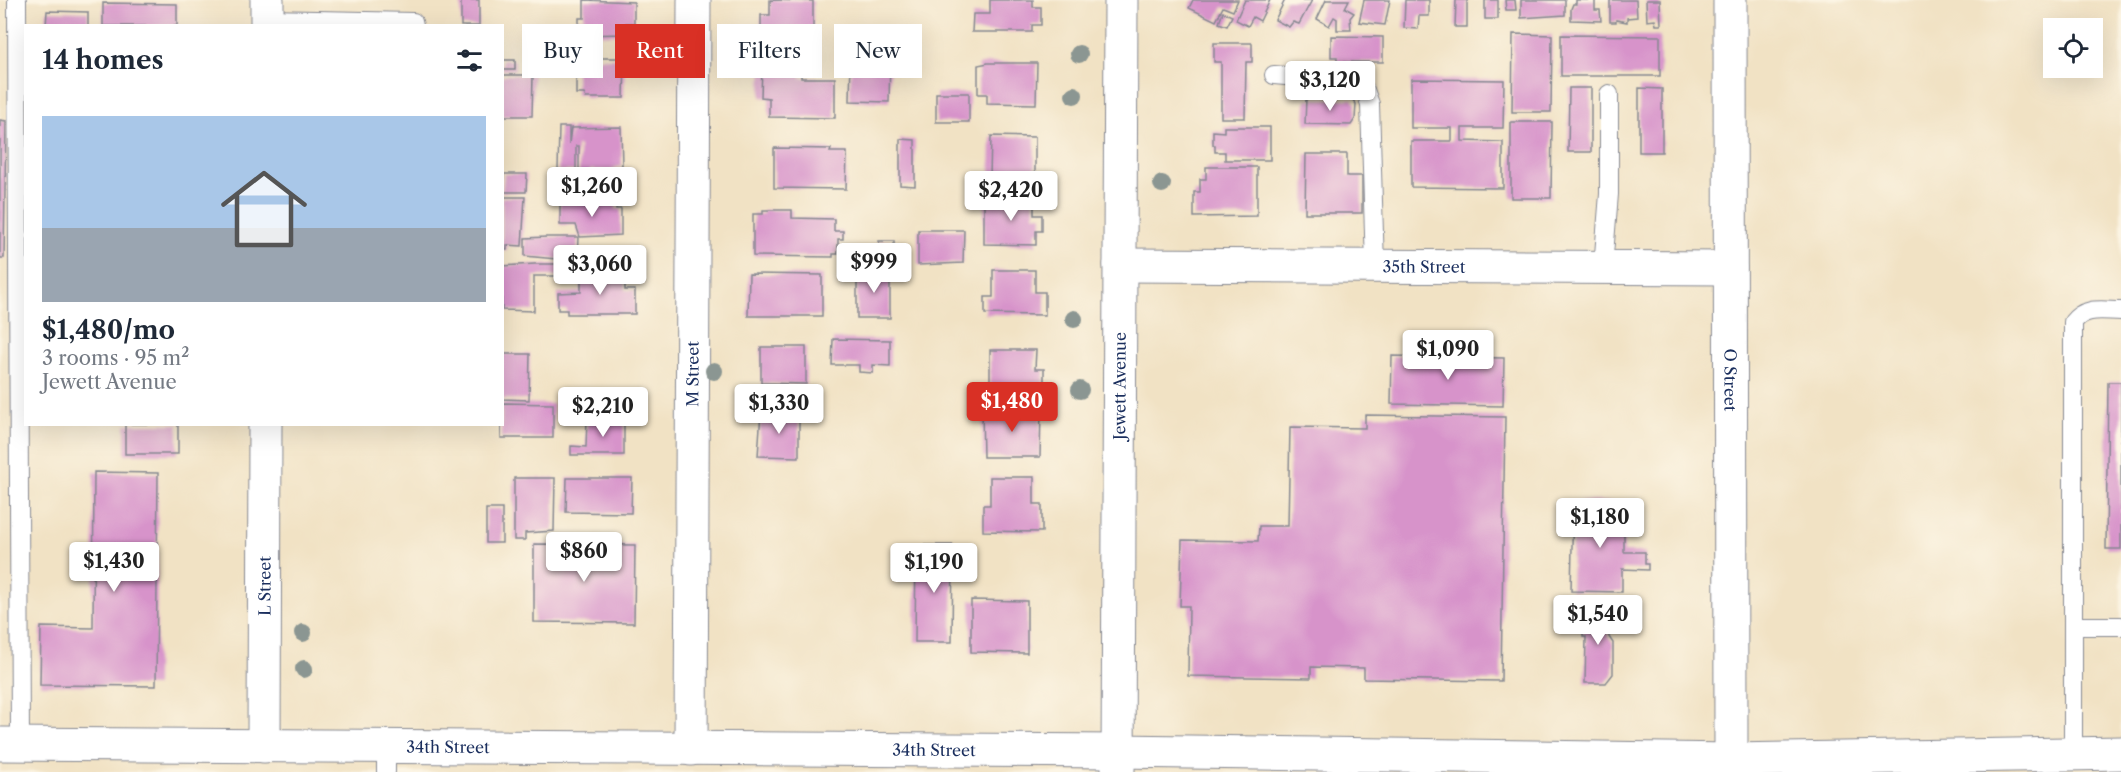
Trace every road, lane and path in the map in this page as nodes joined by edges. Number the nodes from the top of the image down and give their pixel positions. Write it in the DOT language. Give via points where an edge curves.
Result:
graph roads {
  1 [pos="17,0"];
  2 [pos="694,0"];
  3 [pos="1121,0"];
  4 [pos="1730,0"];
  5 [pos="267,15"];
  6 [pos="414,24"];
  7 [pos="1274,75"];
  8 [pos="1609,94"];
  9 [pos="1120,265"];
  10 [pos="1375,266"];
  11 [pos="1604,267"];
  12 [pos="1730,268"];
  13 [pos="2121,311"];
  14 [pos="265,426"];
  15 [pos="2073,626"];
  16 [pos="2121,626"];
  17 [pos="10,744"];
  18 [pos="264,746"];
  19 [pos="691,749"];
  20 [pos="2121,753"];
  21 [pos="2073,754"];
  22 [pos="386,759"];
  23 [pos="1731,760"];
  24 [pos="1118,761"];
  25 [pos="1429,764"];
  26 [pos="1614,765"];
  1 -- 17 [label="lane"];
  2 -- 19 [label="street, M Street"];
  3 -- 9 [label="street, Jewett Avenue"];
  4 -- 12 [label="street, O Street"];
  5 -- 6 [label="lane"];
  7 -- 10 [label="lane" via="1344,81 1365,90 1370,104"];
  8 -- 11 [label="lane"];
  9 -- 10 [label="street, 35th Street"];
  9 -- 24 [label="street, Jewett Avenue"];
  10 -- 11 [label="street, 35th Street"];
  11 -- 12 [label="street, 35th Street"];
  12 -- 23 [label="street, O Street"];
  13 -- 15 [label="lane" via="2086,311 2073,322"];
  14 -- 18 [label="street, L Street"];
  15 -- 16 [label="lane"];
  15 -- 21 [label="lane"];
  17 -- 18 [label="street, 34th Street"];
  18 -- 22 [label="street, 34th Street"];
  19 -- 22 [label="street, 34th Street"];
  19 -- 24 [label="street, 34th Street"];
  20 -- 21 [label="street, 34th Street"];
  21 -- 23 [label="street, 34th Street"];
  23 -- 26 [label="street, 34th Street"];
  24 -- 25 [label="street, 34th Street"];
  25 -- 26 [label="street, 34th Street"];
}
